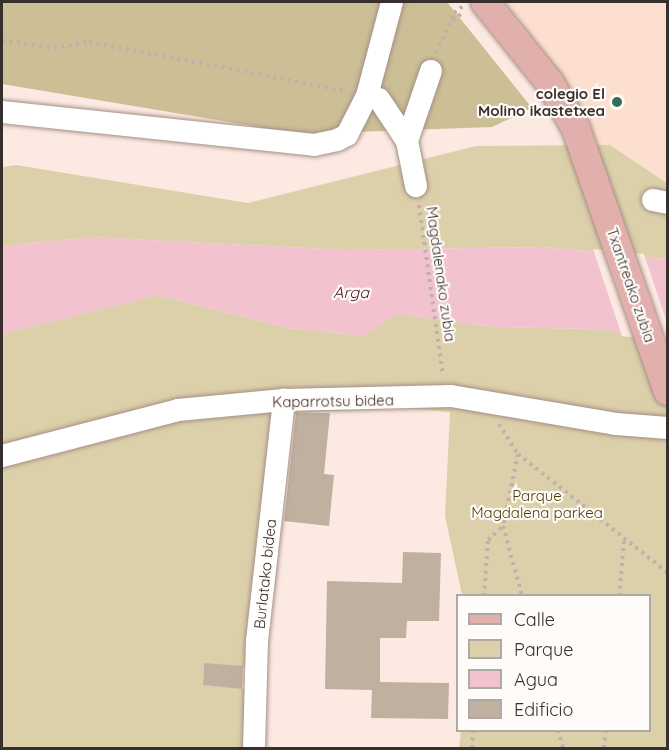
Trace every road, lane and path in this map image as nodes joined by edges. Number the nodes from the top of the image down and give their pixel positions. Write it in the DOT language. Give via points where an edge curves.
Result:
graph roads {
  1 [pos="392,2"];
  2 [pos="470,7"];
  3 [pos="2,40"];
  4 [pos="431,71"];
  5 [pos="373,97"];
  6 [pos="2,112"];
  7 [pos="407,141"];
  8 [pos="416,186"];
  9 [pos="441,365"];
  10 [pos="668,391"];
  11 [pos="284,400"];
  12 [pos="501,405"];
  13 [pos="668,428"];
  14 [pos="518,454"];
  15 [pos="2,456"];
  16 [pos="503,526"];
  17 [pos="624,541"];
  18 [pos="668,573"];
  19 [pos="484,594"];
  20 [pos="521,594"];
  21 [pos="619,594"];
  22 [pos="473,732"];
  23 [pos="559,732"];
  24 [pos="606,732"];
  25 [pos="254,748"];
  26 [pos="472,748"];
  27 [pos="563,748"];
  28 [pos="604,748"];
  1 -- 5 [label="street"];
  2 -- 4 [label="path" via="454,13"];
  2 -- 10 [label="main road, Txantreako zubia" via="550,83 576,129"];
  3 -- 5 [label="path" via="54,48 89,42"];
  4 -- 7 [label="street"];
  5 -- 6 [label="street" via="347,135 314,145"];
  5 -- 7 [label="street"];
  7 -- 8 [label="street"];
  8 -- 9 [label="path, Magdalenako zubia"];
  11 -- 12 [label="street, Kaparrotsu bidea" via="451,396"];
  11 -- 15 [label="street, Kaparrotsu bidea" via="178,410"];
  11 -- 25 [label="street, Burlatako bidea" via="257,641"];
  12 -- 13 [label="street, Kaparrotsu bidea" via="616,424"];
  12 -- 14 [label="path" via="498,428"];
  14 -- 16 [label="path"];
  14 -- 17 [label="path"];
  16 -- 19 [label="path" via="488,540"];
  16 -- 20 [label="path"];
  17 -- 18 [label="path"];
  17 -- 21 [label="path"];
  22 -- 26 [label="path"];
  23 -- 27 [label="path"];
  24 -- 28 [label="path"];
}
